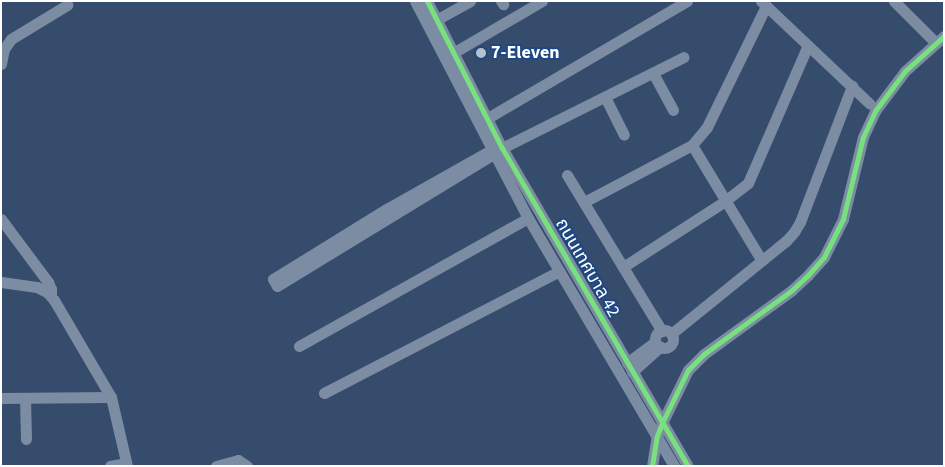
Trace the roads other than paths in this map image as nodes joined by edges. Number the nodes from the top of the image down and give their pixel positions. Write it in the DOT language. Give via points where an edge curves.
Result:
graph roads {
  1 [pos="415,1"];
  2 [pos="427,1"];
  3 [pos="470,1"];
  4 [pos="542,1"];
  5 [pos="687,1"];
  6 [pos="894,1"];
  7 [pos="764,3"];
  8 [pos="67,5"];
  9 [pos="436,20"];
  10 [pos="940,39"];
  11 [pos="808,45"];
  12 [pos="453,53"];
  13 [pos="684,57"];
  14 [pos="1,64"];
  15 [pos="653,73"];
  16 [pos="852,86"];
  17 [pos="605,97"];
  18 [pos="869,103"];
  19 [pos="673,110"];
  20 [pos="486,119"];
  21 [pos="624,135"];
  22 [pos="692,145"];
  23 [pos="495,151"];
  24 [pos="567,175"];
  25 [pos="725,201"];
  26 [pos="584,202"];
  27 [pos="528,218"];
  28 [pos="1,219"];
  29 [pos="340,243"];
  30 [pos="762,261"];
  31 [pos="623,267"];
  32 [pos="559,271"];
  33 [pos="1,282"];
  34 [pos="51,296"];
  35 [pos="666,332"];
  36 [pos="299,346"];
  37 [pos="629,367"];
  38 [pos="324,393"];
  39 [pos="111,397"];
  40 [pos="1,398"];
  41 [pos="25,398"];
  42 [pos="662,422"];
  43 [pos="657,436"];
  44 [pos="26,439"];
  45 [pos="126,464"];
  46 [pos="110,466"];
  47 [pos="216,466"];
  48 [pos="247,466"];
  49 [pos="652,466"];
  50 [pos="674,466"];
  51 [pos="688,466"];
  1 -- 23 [label="street, ถนนเทศบาล 42"];
  2 -- 9 [label="street, ถนนเทศบาล 42"];
  3 -- 9 [label="street"];
  4 -- 12 [label="street"];
  5 -- 20 [label="street"];
  6 -- 10 [label="street"];
  7 -- 11 [label="street"];
  7 -- 22 [label="street" via="707,126"];
  8 -- 14 [label="street" via="11,39 4,49"];
  9 -- 12 [label="street, ถนนเทศบาล 42"];
  10 -- 42 [label="street" via="905,71 875,111 863,137 843,219 824,256 792,290 696,361 679,384"];
  11 -- 16 [label="street"];
  11 -- 25 [label="street" via="754,172 748,183"];
  12 -- 20 [label="street, ถนนเทศบาล 42"];
  13 -- 15 [label="street"];
  15 -- 17 [label="street"];
  15 -- 19 [label="street"];
  16 -- 18 [label="street"];
  16 -- 30 [label="street" via="800,222 786,241"];
  17 -- 21 [label="street"];
  17 -- 23 [label="street"];
  20 -- 23 [label="street, ถนนเทศบาล 42"];
  22 -- 25 [label="street"];
  22 -- 26 [label="street"];
  23 -- 27 [label="street, ถนนเทศบาล 42"];
  23 -- 29 [label="street"];
  23 -- 37 [label="street, ถนนเทศบาล 42"];
  24 -- 26 [label="street"];
  25 -- 30 [label="street"];
  25 -- 31 [label="street"];
  26 -- 31 [label="street"];
  27 -- 32 [label="street, ถนนเทศบาล 42"];
  27 -- 36 [label="street"];
  28 -- 34 [label="street" via="48,282"];
  29 -- 29 [label="street" via="277,286 273,279"];
  30 -- 35 [label="street"];
  31 -- 35 [label="street"];
  32 -- 38 [label="street"];
  32 -- 43 [label="street, ถนนเทศบาล 42"];
  33 -- 34 [label="street" via="37,287"];
  34 -- 39 [label="street"];
  35 -- 37 [label="street" via="657,334 658,344"];
  37 -- 42 [label="street, ถนนเทศบาล 42"];
  39 -- 41 [label="street"];
  39 -- 45 [label="street"];
  40 -- 41 [label="street"];
  41 -- 44 [label="street"];
  42 -- 43 [label="street"];
  42 -- 51 [label="street, ถนนเทศบาล 42"];
  43 -- 49 [label="street"];
  43 -- 50 [label="street, ถนนเทศบาล 42"];
  45 -- 46 [label="street"];
  47 -- 48 [label="street" via="238,460"];
}
